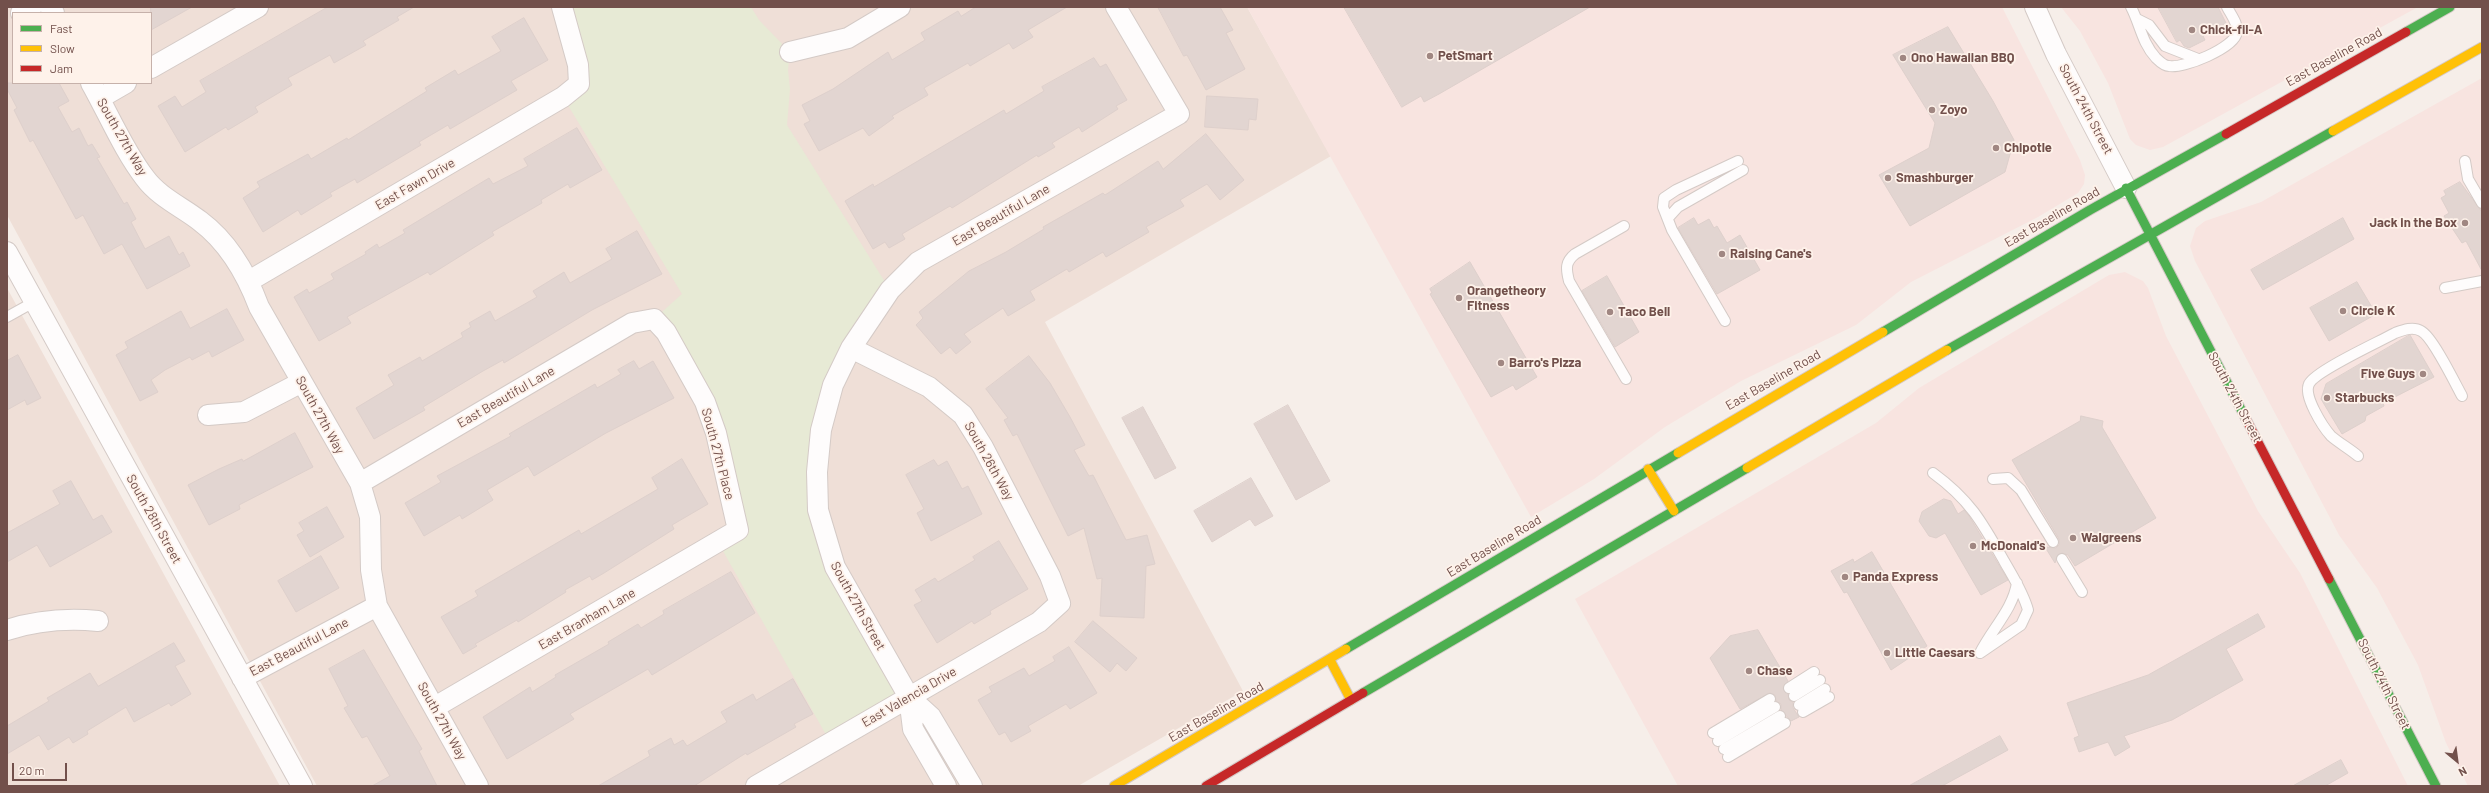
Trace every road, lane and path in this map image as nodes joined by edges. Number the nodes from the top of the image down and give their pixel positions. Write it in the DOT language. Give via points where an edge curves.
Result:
graph roads {
  1 [pos="32,7"];
  2 [pos="258,7"];
  3 [pos="562,7"];
  4 [pos="900,7"];
  5 [pos="1116,7"];
  6 [pos="2035,7"];
  7 [pos="2131,7"];
  8 [pos="2227,7"];
  9 [pos="2450,7"];
  10 [pos="23,12"];
  11 [pos="2137,19"];
  12 [pos="2482,47"];
  13 [pos="790,52"];
  14 [pos="2198,59"];
  15 [pos="152,67"];
  16 [pos="122,84"];
  17 [pos="95,90"];
  18 [pos="2465,160"];
  19 [pos="1738,161"];
  20 [pos="1743,170"];
  21 [pos="2126,188"];
  22 [pos="2482,203"];
  23 [pos="1668,218"];
  24 [pos="1624,226"];
  25 [pos="2150,234"];
  26 [pos="7,252"];
  27 [pos="250,281"];
  28 [pos="2482,281"];
  29 [pos="2445,288"];
  30 [pos="34,302"];
  31 [pos="7,317"];
  32 [pos="654,319"];
  33 [pos="1725,321"];
  34 [pos="851,348"];
  35 [pos="1626,379"];
  36 [pos="302,382"];
  37 [pos="2462,396"];
  38 [pos="208,415"];
  39 [pos="2358,456"];
  40 [pos="1648,468"];
  41 [pos="1933,473"];
  42 [pos="1993,479"];
  43 [pos="360,483"];
  44 [pos="1674,511"];
  45 [pos="738,530"];
  46 [pos="2053,542"];
  47 [pos="2062,559"];
  48 [pos="2017,583"];
  49 [pos="2082,592"];
  50 [pos="1060,603"];
  51 [pos="377,606"];
  52 [pos="98,621"];
  53 [pos="7,630"];
  54 [pos="1330,660"];
  55 [pos="242,678"];
  56 [pos="1822,685"];
  57 [pos="909,697"];
  58 [pos="1351,700"];
  59 [pos="436,707"];
  60 [pos="1778,711"];
  61 [pos="302,786"];
  62 [pos="478,786"];
  63 [pos="756,786"];
  64 [pos="946,786"];
  65 [pos="972,786"];
  66 [pos="1114,786"];
  67 [pos="1206,786"];
  68 [pos="2436,786"];
  1 -- 10 [label="street"];
  2 -- 15 [label="street"];
  3 -- 27 [label="street, East Fawn Drive" via="578,65 578,84 563,97"];
  4 -- 13 [label="street" via="848,38"];
  5 -- 34 [label="street, East Beautiful Lane" via="1180,114 918,262 890,290"];
  6 -- 21 [label="street, South 24th Street" via="2056,54"];
  7 -- 11 [label="lane"];
  8 -- 14 [label="lane" via="2235,22 2237,33 2230,43 2215,53"];
  9 -- 21 [label="main road, East Baseline Road"];
  11 -- 14 [label="lane" via="2149,26 2165,46"];
  11 -- 14 [label="lane" via="2140,34 2157,59 2169,66 2183,66"];
  12 -- 25 [label="main road"];
  16 -- 17 [label="street"];
  17 -- 27 [label="street, South 27th Way" via="145,179 169,201 200,220 220,238"];
  18 -- 22 [label="lane" via="2468,179"];
  19 -- 23 [label="lane" via="1664,198 1663,207"];
  20 -- 23 [label="lane" via="1678,207"];
  21 -- 25 [label="main road, South 24th Street"];
  21 -- 40 [label="main road, East Baseline Road"];
  23 -- 33 [label="lane" via="1681,247"];
  24 -- 35 [label="lane" via="1575,254 1569,259 1566,267 1569,281"];
  25 -- 44 [label="main road"];
  25 -- 68 [label="main road, South 24th Street"];
  26 -- 30 [label="street, South 28th Street"];
  27 -- 36 [label="street, South 27th Way" via="259,307"];
  28 -- 29 [label="lane"];
  30 -- 31 [label="lane"];
  30 -- 55 [label="street, South 28th Street"];
  32 -- 43 [label="street, East Beautiful Lane" via="632,323"];
  32 -- 45 [label="street, South 27th Place" via="666,332 705,402 716,433"];
  34 -- 50 [label="street, South 26th Way" via="929,387 963,415 983,447 1050,576"];
  34 -- 57 [label="street, South 27th Street" via="833,385 821,430 817,472 818,510 835,567"];
  36 -- 38 [label="street" via="244,412"];
  36 -- 43 [label="street, South 27th Way"];
  37 -- 39 [label="lane" via="2426,333 2408,328 2321,373 2309,384 2307,394 2311,404 2331,435"];
  40 -- 44 [label="main road"];
  40 -- 54 [label="main road, East Baseline Road"];
  41 -- 48 [label="lane" via="1958,492 1977,514"];
  42 -- 46 [label="lane" via="2008,478 2021,490"];
  43 -- 51 [label="street, South 27th Way" via="370,517 371,570"];
  44 -- 58 [label="main road"];
  45 -- 59 [label="street, East Branham Lane"];
  47 -- 49 [label="lane"];
  48 -- 48 [label="lane" via="2025,600 2027,616 2021,625 1980,653 1989,633 2015,596"];
  50 -- 57 [label="street, East Valencia Drive" via="1039,622"];
  51 -- 55 [label="street, East Beautiful Lane"];
  51 -- 59 [label="street, South 27th Way"];
  52 -- 53 [label="street" via="70,619 34,622"];
  54 -- 58 [label="main road"];
  54 -- 66 [label="main road, East Baseline Road"];
  55 -- 61 [label="street, South 28th Street"];
  56 -- 56 [label="lane" via="1796,700"];
  57 -- 63 [label="street, East Valencia Drive"];
  57 -- 64 [label="street, South 27th Street" via="913,729"];
  57 -- 65 [label="street, South 27th Street" via="931,717"];
  58 -- 67 [label="main road"];
  59 -- 62 [label="street, South 27th Way"];
  60 -- 60 [label="lane" via="1721,745"];
}
